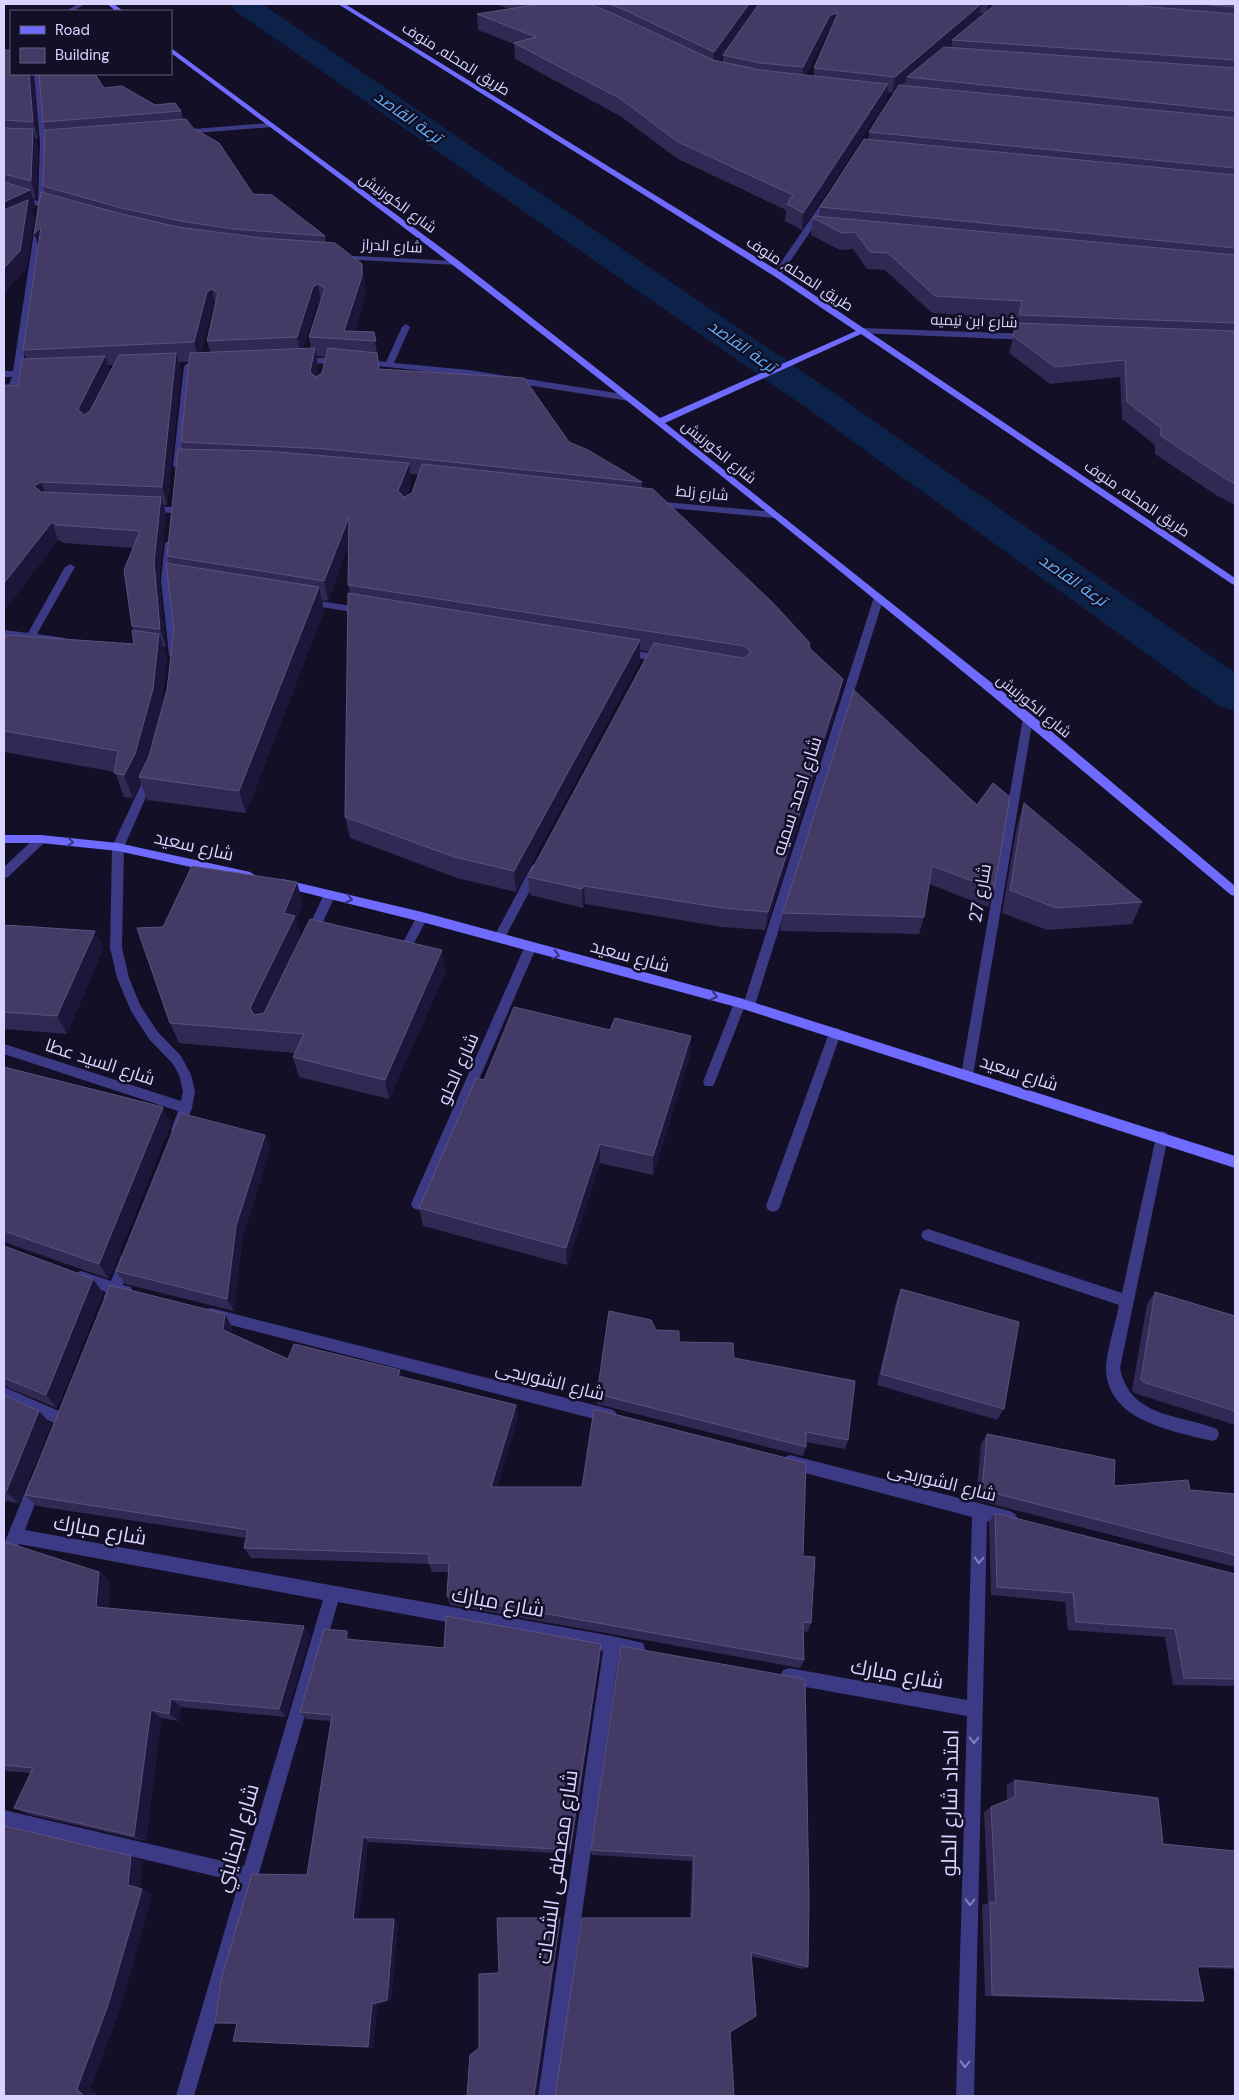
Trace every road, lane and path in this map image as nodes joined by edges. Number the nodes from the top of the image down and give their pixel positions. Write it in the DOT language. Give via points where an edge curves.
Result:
graph roads {
  1 [pos="82,4"];
  2 [pos="344,4"];
  3 [pos="71,10"];
  4 [pos="172,51"];
  5 [pos="37,75"];
  6 [pos="270,125"];
  7 [pos="172,133"];
  8 [pos="54,142"];
  9 [pos="40,143"];
  10 [pos="834,190"];
  11 [pos="4,194"];
  12 [pos="41,208"];
  13 [pos="60,209"];
  14 [pos="31,215"];
  15 [pos="810,228"];
  16 [pos="820,229"];
  17 [pos="333,257"];
  18 [pos="456,263"];
  19 [pos="777,274"];
  20 [pos="406,327"];
  21 [pos="862,331"];
  22 [pos="1039,338"];
  23 [pos="325,360"];
  24 [pos="287,362"];
  25 [pos="389,364"];
  26 [pos="188,366"];
  27 [pos="45,373"];
  28 [pos="4,374"];
  29 [pos="17,374"];
  30 [pos="322,374"];
  31 [pos="628,398"];
  32 [pos="4,406"];
  33 [pos="659,422"];
  34 [pos="181,467"];
  35 [pos="638,502"];
  36 [pos="135,509"];
  37 [pos="173,510"];
  38 [pos="776,515"];
  39 [pos="170,536"];
  40 [pos="70,567"];
  41 [pos="1235,582"];
  42 [pos="878,597"];
  43 [pos="292,600"];
  44 [pos="370,612"];
  45 [pos="4,633"];
  46 [pos="31,636"];
  47 [pos="69,641"];
  48 [pos="612,650"];
  49 [pos="678,661"];
  50 [pos="173,670"];
  51 [pos="1028,718"];
  52 [pos="155,760"];
  53 [pos="4,839"];
  54 [pos="42,839"];
  55 [pos="118,847"];
  56 [pos="541,858"];
  57 [pos="4,874"];
  58 [pos="1235,892"];
  59 [pos="330,894"];
  60 [pos="422,917"];
  61 [pos="499,938"];
  62 [pos="306,945"];
  63 [pos="530,948"];
  64 [pos="403,953"];
  65 [pos="744,1004"];
  66 [pos="835,1033"];
  67 [pos="4,1049"];
  68 [pos="967,1075"];
  69 [pos="709,1082"];
  70 [pos="186,1108"];
  71 [pos="1162,1137"];
  72 [pos="172,1145"];
  73 [pos="1235,1162"];
  74 [pos="418,1204"];
  75 [pos="773,1206"];
  76 [pos="928,1235"];
  77 [pos="132,1244"];
  78 [pos="69,1273"];
  79 [pos="114,1289"];
  80 [pos="143,1297"];
  81 [pos="1128,1301"];
  82 [pos="107,1307"];
  83 [pos="200,1312"];
  84 [pos="4,1394"];
  85 [pos="61,1419"];
  86 [pos="624,1420"];
  87 [pos="1212,1434"];
  88 [pos="778,1459"];
  89 [pos="40,1473"];
  90 [pos="980,1511"];
  91 [pos="1027,1523"];
  92 [pos="15,1536"];
  93 [pos="4,1563"];
  94 [pos="333,1593"];
  95 [pos="612,1644"];
  96 [pos="652,1651"];
  97 [pos="769,1672"];
  98 [pos="974,1709"];
  99 [pos="4,1818"];
  100 [pos="250,1876"];
  101 [pos="185,2096"];
  102 [pos="547,2096"];
  103 [pos="965,2096"];
  1 -- 3 [label="street"];
  2 -- 19 [label="main road, طريق المحله, منوف"];
  4 -- 6 [label="main road, شارع الكورنيش"];
  5 -- 9 [label="street"];
  6 -- 7 [label="street"];
  6 -- 18 [label="main road, شارع الكورنيش"];
  8 -- 9 [label="street"];
  9 -- 12 [label="street"];
  10 -- 15 [label="street"];
  11 -- 12 [label="street"];
  12 -- 13 [label="street"];
  12 -- 14 [label="street"];
  12 -- 29 [label="street"];
  15 -- 16 [label="street"];
  15 -- 19 [label="street"];
  17 -- 18 [label="street, شارع الدراز"];
  18 -- 31 [label="main road, شارع الكورنيش"];
  19 -- 21 [label="main road, طريق المحله, منوف"];
  20 -- 25 [label="street"];
  21 -- 22 [label="street, شارع ابن تيميه"];
  21 -- 33 [label="main road"];
  21 -- 41 [label="main road, طريق المحله, منوف"];
  23 -- 24 [label="street" via="307,356"];
  23 -- 25 [label="street"];
  23 -- 30 [label="street"];
  25 -- 31 [label="street"];
  26 -- 34 [label="street"];
  27 -- 29 [label="street"];
  28 -- 29 [label="street"];
  29 -- 32 [label="street"];
  31 -- 33 [label="main road, شارع الكورنيش"];
  33 -- 38 [label="main road, شارع الكورنيش"];
  35 -- 38 [label="street, شارع زلط"];
  36 -- 37 [label="street"];
  38 -- 42 [label="main road, شارع الكورنيش"];
  39 -- 50 [label="street" via="170,652"];
  40 -- 46 [label="street"];
  42 -- 51 [label="main road, شارع الكورنيش"];
  42 -- 65 [label="street, شارع احمد سميه"];
  43 -- 44 [label="street"];
  45 -- 46 [label="street"];
  46 -- 47 [label="street"];
  48 -- 49 [label="street" via="648,661"];
  51 -- 58 [label="main road, شارع الكورنيش"];
  51 -- 68 [label="street, شارع 27"];
  52 -- 55 [label="street"];
  53 -- 54 [label="main road, شارع سعيد"];
  54 -- 55 [label="main road, شارع سعيد, one-way"];
  54 -- 57 [label="street"];
  55 -- 59 [label="main road, شارع سعيد"];
  55 -- 70 [label="street" via="116,948 122,978 153,1035 177,1060 185,1075 189,1091"];
  56 -- 61 [label="street"];
  59 -- 60 [label="main road, شارع سعيد, one-way"];
  59 -- 62 [label="street"];
  60 -- 61 [label="main road, شارع سعيد"];
  60 -- 64 [label="street"];
  61 -- 63 [label="main road, شارع سعيد"];
  63 -- 65 [label="main road, شارع سعيد, one-way"];
  63 -- 74 [label="street, شارع الحلو"];
  65 -- 66 [label="main road, شارع سعيد"];
  65 -- 69 [label="street, شارع احمد سميه"];
  66 -- 68 [label="main road, شارع سعيد"];
  66 -- 75 [label="street"];
  67 -- 70 [label="street, شارع السيد عطا"];
  68 -- 71 [label="main road, شارع سعيد"];
  70 -- 72 [label="street"];
  71 -- 73 [label="main road, شارع سعيد"];
  71 -- 81 [label="street"];
  76 -- 81 [label="street"];
  77 -- 79 [label="street"];
  78 -- 79 [label="street"];
  79 -- 80 [label="street"];
  79 -- 82 [label="street"];
  81 -- 87 [label="street" via="1113,1368 1114,1382 1120,1395 1132,1407 1146,1414"];
  83 -- 86 [label="street, شارع الشوربجى"];
  84 -- 85 [label="street"];
  88 -- 90 [label="street, شارع الشوربجى"];
  89 -- 92 [label="street"];
  90 -- 91 [label="street, شارع الشوربجى"];
  90 -- 98 [label="street, امتداد شارع الحلو, one-way"];
  92 -- 93 [label="street"];
  92 -- 94 [label="street, شارع مبارك"];
  94 -- 95 [label="street, شارع مبارك"];
  94 -- 100 [label="street, شارع الجنايني"];
  95 -- 96 [label="street, شارع مبارك"];
  95 -- 102 [label="street, شارع مصطفى الشحات"];
  97 -- 98 [label="street, شارع مبارك"];
  98 -- 103 [label="street, امتداد شارع الحلو, one-way"];
  99 -- 100 [label="street"];
  100 -- 101 [label="street, شارع الجنايني"];
}
